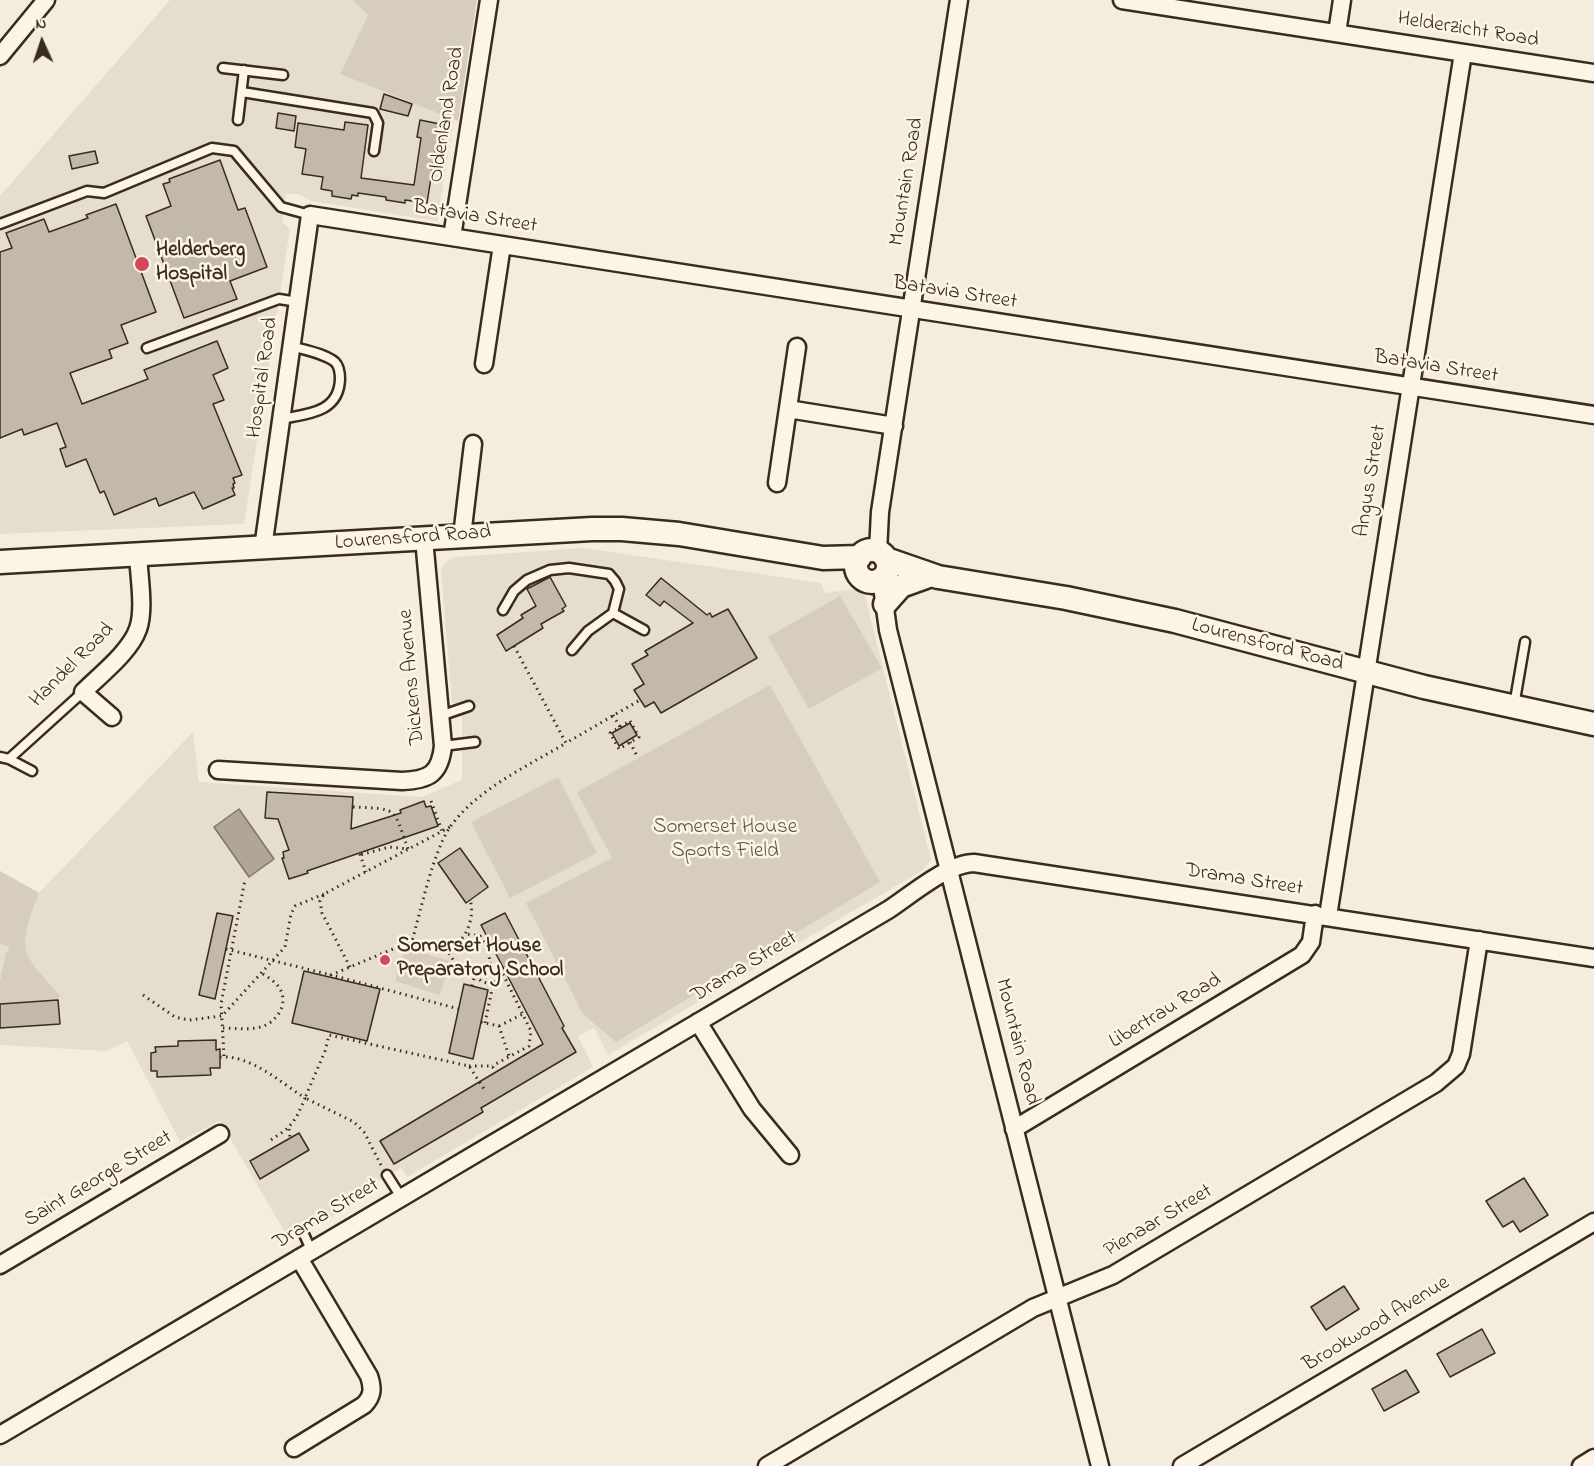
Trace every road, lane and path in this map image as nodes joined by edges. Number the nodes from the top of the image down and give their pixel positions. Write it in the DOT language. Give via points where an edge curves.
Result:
graph roads {
  1 [pos="46,0"];
  2 [pos="489,0"];
  3 [pos="959,0"];
  4 [pos="1122,0"];
  5 [pos="1342,0"];
  6 [pos="1337,33"];
  7 [pos="1463,53"];
  8 [pos="0,56"];
  9 [pos="223,68"];
  10 [pos="244,70"];
  11 [pos="1594,73"];
  12 [pos="283,75"];
  13 [pos="242,92"];
  14 [pos="238,120"];
  15 [pos="374,151"];
  16 [pos="310,215"];
  17 [pos="0,224"];
  18 [pos="452,237"];
  19 [pos="502,245"];
  20 [pos="298,302"];
  21 [pos="911,310"];
  22 [pos="291,345"];
  23 [pos="797,347"];
  24 [pos="147,348"];
  25 [pos="484,364"];
  26 [pos="1409,387"];
  27 [pos="788,409"];
  28 [pos="1594,415"];
  29 [pos="281,419"];
  30 [pos="894,426"];
  31 [pos="473,444"];
  32 [pos="777,483"];
  33 [pos="462,536"];
  34 [pos="424,539"];
  35 [pos="262,548"];
  36 [pos="138,555"];
  37 [pos="0,562"];
  38 [pos="873,566"];
  39 [pos="932,577"];
  40 [pos="885,604"];
  41 [pos="503,610"];
  42 [pos="613,613"];
  43 [pos="644,630"];
  44 [pos="888,630"];
  45 [pos="1525,642"];
  46 [pos="514,646"];
  47 [pos="572,650"];
  48 [pos="1366,673"];
  49 [pos="83,692"];
  50 [pos="640,700"];
  51 [pos="469,706"];
  52 [pos="1514,706"];
  53 [pos="613,715"];
  54 [pos="440,716"];
  55 [pos="112,717"];
  56 [pos="1594,724"];
  57 [pos="620,727"];
  58 [pos="475,742"];
  59 [pos="630,742"];
  60 [pos="566,743"];
  61 [pos="443,746"];
  62 [pos="5,758"];
  63 [pos="638,758"];
  64 [pos="218,770"];
  65 [pos="32,771"];
  66 [pos="431,801"];
  67 [pos="353,807"];
  68 [pos="450,827"];
  69 [pos="442,831"];
  70 [pos="408,849"];
  71 [pos="948,869"];
  72 [pos="366,872"];
  73 [pos="245,880"];
  74 [pos="324,894"];
  75 [pos="470,900"];
  76 [pos="1322,915"];
  77 [pos="466,934"];
  78 [pos="1479,940"];
  79 [pos="412,941"];
  80 [pos="446,948"];
  81 [pos="226,949"];
  82 [pos="232,950"];
  83 [pos="1594,958"];
  84 [pos="275,961"];
  85 [pos="490,963"];
  86 [pos="350,967"];
  87 [pos="500,968"];
  88 [pos="263,974"];
  89 [pos="331,975"];
  90 [pos="475,975"];
  91 [pos="493,984"];
  92 [pos="472,986"];
  93 [pos="143,995"];
  94 [pos="459,1009"];
  95 [pos="523,1014"];
  96 [pos="222,1016"];
  97 [pos="698,1022"];
  98 [pos="499,1026"];
  99 [pos="223,1028"];
  100 [pos="509,1056"];
  101 [pos="469,1066"];
  102 [pos="492,1066"];
  103 [pos="496,1072"];
  104 [pos="484,1089"];
  105 [pos="305,1098"];
  106 [pos="289,1129"];
  107 [pos="1014,1129"];
  108 [pos="220,1134"];
  109 [pos="290,1138"];
  110 [pos="269,1141"];
  111 [pos="790,1155"];
  112 [pos="385,1172"];
  113 [pos="401,1197"];
  114 [pos="1594,1222"];
  115 [pos="303,1232"];
  116 [pos="305,1254"];
  117 [pos="0,1265"];
  118 [pos="1058,1298"];
  119 [pos="0,1435"];
  120 [pos="294,1448"];
  121 [pos="1594,1458"];
  122 [pos="767,1466"];
  123 [pos="1100,1466"];
  124 [pos="1182,1466"];
  125 [pos="1581,1466"];
  1 -- 8 [label="street"];
  2 -- 18 [label="street, Oldenland Road"];
  3 -- 21 [label="street, Mountain Road"];
  4 -- 6 [label="street, Helderzicht Road"];
  5 -- 6 [label="street"];
  6 -- 7 [label="street, Helderzicht Road"];
  7 -- 11 [label="street, Helderzicht Road"];
  7 -- 26 [label="street, Angus Street"];
  9 -- 10 [label="lane"];
  10 -- 12 [label="lane"];
  10 -- 13 [label="lane"];
  13 -- 14 [label="lane"];
  13 -- 15 [label="lane" via="374,113 378,123"];
  16 -- 17 [label="lane" via="281,207 234,151 212,148 104,193 87,191"];
  16 -- 18 [label="street, Batavia Street"];
  16 -- 20 [label="street, Hospital Road"];
  18 -- 19 [label="street, Batavia Street"];
  19 -- 21 [label="street, Batavia Street"];
  19 -- 25 [label="street"];
  20 -- 22 [label="street, Hospital Road"];
  20 -- 24 [label="lane" via="279,299"];
  21 -- 26 [label="street, Batavia Street"];
  21 -- 30 [label="street, Mountain Road"];
  22 -- 29 [label="street, Hospital Road"];
  22 -- 29 [label="lane" via="336,363 340,380 327,407"];
  23 -- 27 [label="street"];
  26 -- 28 [label="street, Batavia Street"];
  26 -- 48 [label="street, Angus Street"];
  27 -- 30 [label="street"];
  27 -- 32 [label="street"];
  29 -- 35 [label="street, Hospital Road"];
  30 -- 38 [label="street, Mountain Road"];
  31 -- 33 [label="street"];
  33 -- 34 [label="street, Lourensford Road"];
  33 -- 38 [label="street, Lourensford Road" via="631,529"];
  34 -- 35 [label="street, Lourensford Road"];
  34 -- 54 [label="street, Dickens Avenue"];
  35 -- 36 [label="street, Lourensford Road"];
  36 -- 37 [label="street, Lourensford Road"];
  36 -- 49 [label="street, Handel Road" via="139,627 129,646"];
  38 -- 39 [label="street, Lourensford Road"];
  38 -- 40 [label="street, Mountain Road"];
  38 -- 44 [label="street, Mountain Road"];
  39 -- 40 [label="street" via="902,586"];
  39 -- 48 [label="street, Lourensford Road" via="1066,598 1175,621"];
  40 -- 44 [label="street, Mountain Road"];
  41 -- 42 [label="lane" via="514,591 527,580 550,570 569,568 609,574 615,580 619,589"];
  42 -- 43 [label="lane"];
  42 -- 47 [label="lane" via="588,631"];
  44 -- 71 [label="street, Mountain Road"];
  45 -- 52 [label="lane"];
  46 -- 60 [label="path"];
  48 -- 52 [label="street, Lourensford Road"];
  48 -- 76 [label="street, Angus Street"];
  49 -- 55 [label="street"];
  49 -- 62 [label="lane, Handel Road"];
  50 -- 53 [label="path"];
  51 -- 54 [label="lane"];
  52 -- 56 [label="street, Lourensford Road"];
  53 -- 57 [label="path"];
  53 -- 60 [label="path"];
  54 -- 61 [label="street, Dickens Avenue"];
  57 -- 59 [label="path" via="630,721 639,737"];
  57 -- 59 [label="path" via="610,733 619,749"];
  58 -- 61 [label="lane"];
  59 -- 63 [label="path"];
  60 -- 68 [label="path" via="478,796"];
  61 -- 64 [label="street, Dickens Avenue" via="435,771 416,780"];
  62 -- 65 [label="lane"];
  66 -- 69 [label="path"];
  67 -- 70 [label="path" via="385,808 396,814"];
  68 -- 69 [label="path"];
  68 -- 79 [label="path"];
  69 -- 70 [label="path"];
  70 -- 72 [label="path"];
  70 -- 72 [label="path" via="389,847 360,854"];
  71 -- 76 [label="street, Drama Street" via="974,863"];
  71 -- 97 [label="street, Drama Street" via="888,910"];
  71 -- 107 [label="street, Mountain Road"];
  72 -- 74 [label="path"];
  73 -- 82 [label="path"];
  74 -- 84 [label="path" via="295,906 285,947"];
  74 -- 86 [label="path" via="320,901 322,913"];
  75 -- 77 [label="path" via="471,921"];
  76 -- 78 [label="street, Drama Street"];
  76 -- 107 [label="street, Libertrau Road" via="1302,955"];
  77 -- 80 [label="path"];
  77 -- 85 [label="path" via="480,936 488,948"];
  78 -- 83 [label="street, Drama Street"];
  78 -- 118 [label="street, Pienaar Street" via="1461,1054 1448,1074 1113,1275"];
  79 -- 80 [label="path"];
  79 -- 86 [label="path"];
  80 -- 90 [label="path" via="462,973"];
  81 -- 82 [label="path"];
  82 -- 84 [label="path"];
  82 -- 96 [label="path"];
  84 -- 88 [label="path"];
  84 -- 89 [label="path"];
  85 -- 87 [label="path"];
  85 -- 90 [label="path"];
  86 -- 89 [label="path"];
  87 -- 91 [label="path"];
  87 -- 95 [label="path"];
  88 -- 96 [label="path"];
  88 -- 99 [label="path" via="282,993 283,1004 277,1016 265,1026 252,1029"];
  89 -- 94 [label="path"];
  90 -- 91 [label="path" via="482,982"];
  90 -- 92 [label="path"];
  91 -- 98 [label="path" via="483,1023"];
  93 -- 96 [label="path" via="175,1017 189,1020"];
  95 -- 98 [label="path"];
  95 -- 100 [label="path" via="531,1031 529,1046"];
  96 -- 99 [label="path"];
  97 -- 111 [label="street" via="752,1109"];
  97 -- 113 [label="street, Drama Street"];
  98 -- 100 [label="path"];
  99 -- 105 [label="path" via="222,1057 253,1064"];
  100 -- 102 [label="path"];
  101 -- 102 [label="path"];
  101 -- 104 [label="path"];
  101 -- 105 [label="path" via="329,1035"];
  102 -- 103 [label="path"];
  105 -- 106 [label="path"];
  105 -- 112 [label="path" via="354,1122 364,1132"];
  106 -- 109 [label="path"];
  106 -- 110 [label="path"];
  107 -- 118 [label="street, Mountain Road"];
  108 -- 117 [label="street, Saint George Street"];
  112 -- 113 [label="lane"];
  113 -- 116 [label="street, Drama Street"];
  114 -- 124 [label="street, Brookwood Avenue"];
  115 -- 116 [label="lane"];
  116 -- 119 [label="street, Drama Street"];
  116 -- 120 [label="street" via="369,1376 372,1393 364,1405"];
  118 -- 122 [label="street, Pienaar Street" via="1033,1308"];
  118 -- 123 [label="street, Mountain Road"];
  121 -- 125 [label="street"];
}
